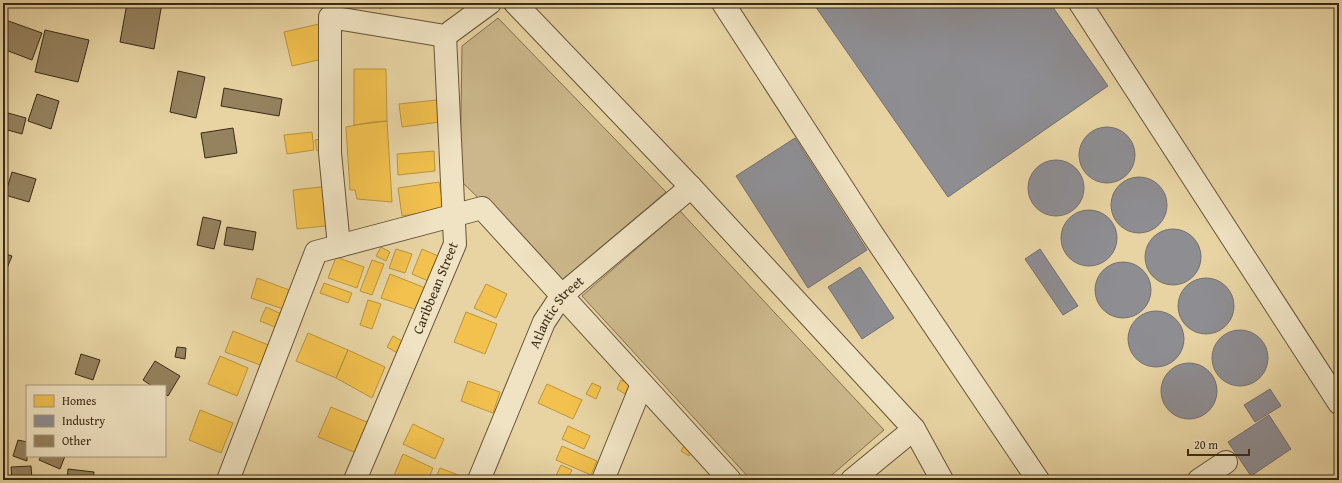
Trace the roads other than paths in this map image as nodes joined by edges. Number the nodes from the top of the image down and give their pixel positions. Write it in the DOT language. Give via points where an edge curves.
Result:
graph roads {
  1 [pos="490,3"];
  2 [pos="515,3"];
  3 [pos="723,3"];
  4 [pos="1080,3"];
  5 [pos="445,36"];
  6 [pos="691,187"];
  7 [pos="455,215"];
  8 [pos="340,246"];
  9 [pos="562,295"];
  10 [pos="642,384"];
  11 [pos="1339,403"];
  12 [pos="914,429"];
  13 [pos="1226,462"];
  14 [pos="228,480"];
  15 [pos="355,480"];
  16 [pos="479,480"];
  17 [pos="603,480"];
  18 [pos="730,480"];
  19 [pos="852,480"];
  20 [pos="942,480"];
  21 [pos="1038,480"];
  22 [pos="1199,480"];
  1 -- 5 [label="street"];
  2 -- 6 [label="street"];
  3 -- 21 [label="street" via="878,242"];
  4 -- 11 [label="street"];
  5 -- 7 [label="street, Caribbean Street"];
  5 -- 8 [label="street" via="330,17 330,153"];
  6 -- 9 [label="street, Atlantic Street"];
  6 -- 12 [label="street"];
  7 -- 8 [label="street"];
  7 -- 9 [label="street" via="482,208"];
  7 -- 15 [label="street, Caribbean Street" via="455,244"];
  8 -- 14 [label="street" via="316,252"];
  9 -- 10 [label="street"];
  9 -- 16 [label="street, Atlantic Street" via="544,322"];
  10 -- 17 [label="street"];
  10 -- 18 [label="street"];
  12 -- 19 [label="street"];
  12 -- 20 [label="street"];
  13 -- 22 [label="street"];
}
